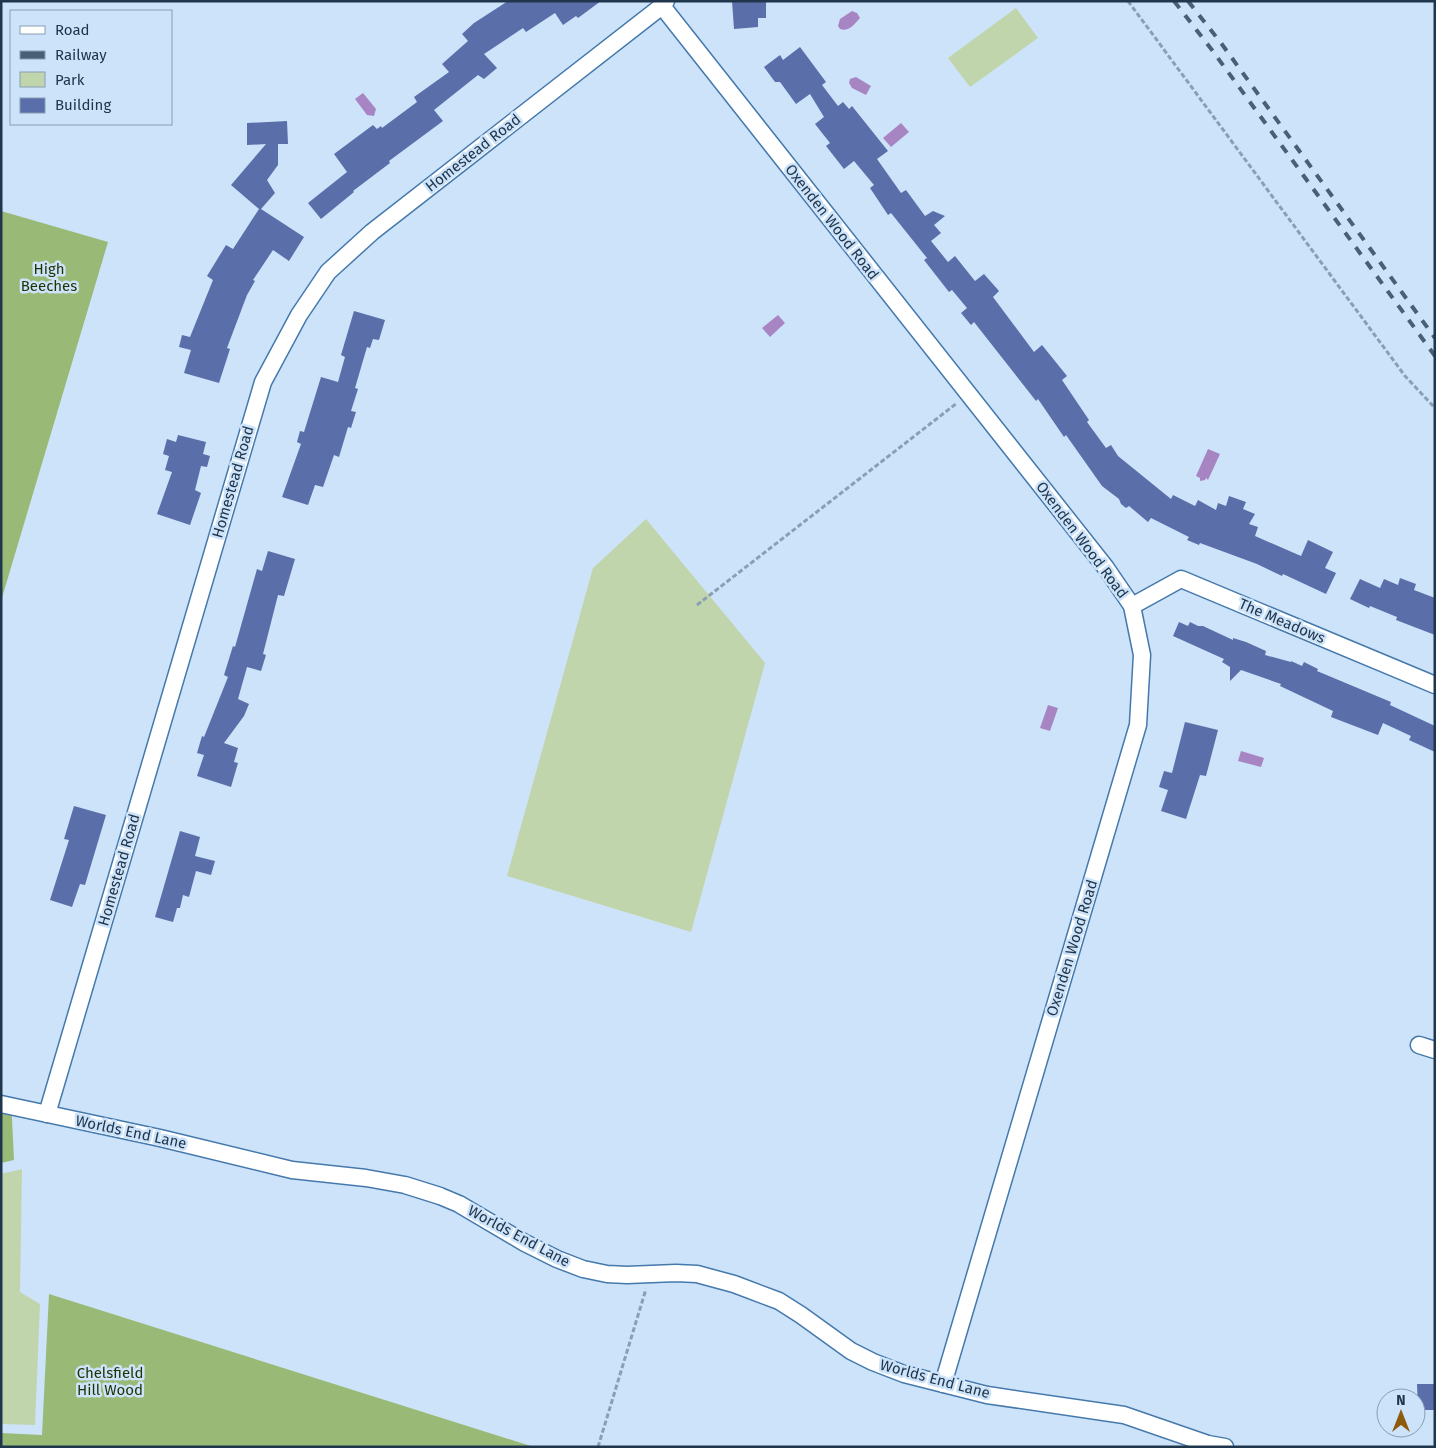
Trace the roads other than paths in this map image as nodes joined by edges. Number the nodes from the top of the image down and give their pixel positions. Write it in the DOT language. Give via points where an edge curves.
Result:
graph roads {
  1 [pos="664,4"];
  2 [pos="1132,606"];
  3 [pos="1435,685"];
  4 [pos="1419,1045"];
  5 [pos="1435,1050"];
  6 [pos="1,1104"];
  7 [pos="47,1114"];
  8 [pos="943,1384"];
  9 [pos="1225,1447"];
  1 -- 2 [label="street, Oxenden Wood Road" via="1106,568"];
  1 -- 7 [label="street, Homestead Road" via="372,232 328,272 298,315 263,382"];
  2 -- 3 [label="street, The Meadows" via="1181,579"];
  2 -- 8 [label="street, Oxenden Wood Road" via="1142,655 1138,726"];
  4 -- 5 [label="street"];
  6 -- 7 [label="street, Worlds End Lane"];
  7 -- 8 [label="street, Worlds End Lane" via="292,1170 405,1185 459,1204 557,1259 583,1269 607,1274 696,1274 734,1284 779,1301 873,1362"];
  8 -- 9 [label="street, Worlds End Lane" via="987,1395 1124,1415"];
}
